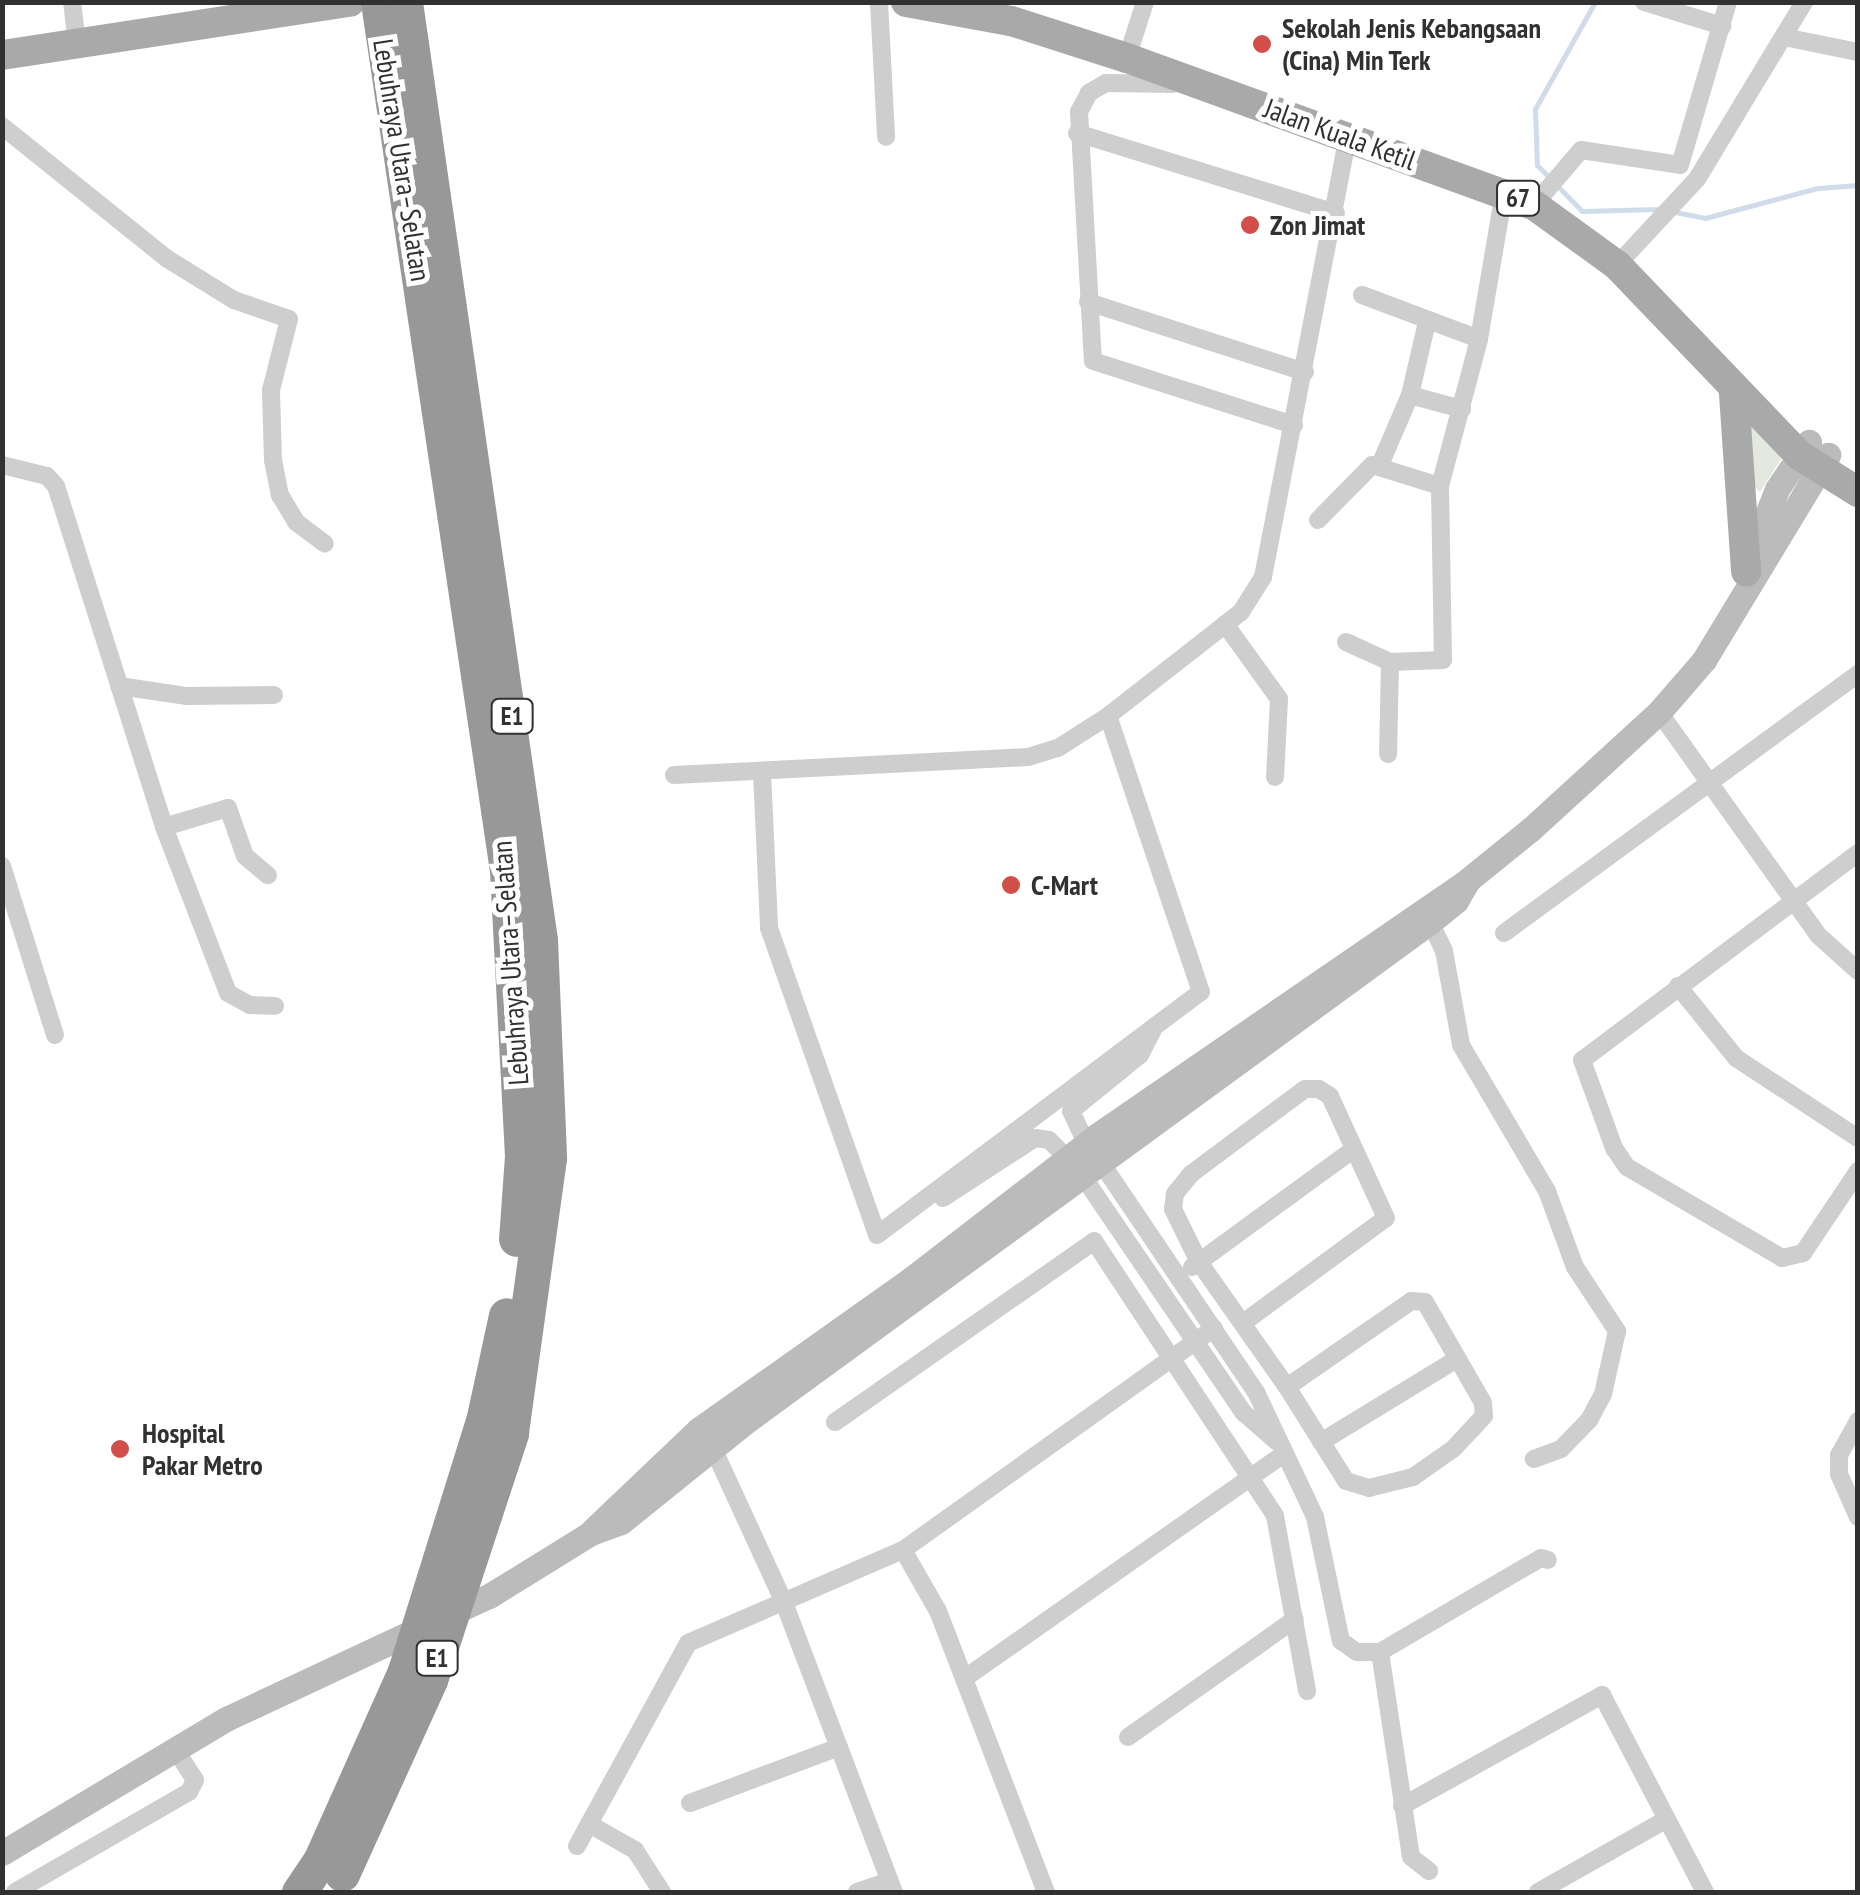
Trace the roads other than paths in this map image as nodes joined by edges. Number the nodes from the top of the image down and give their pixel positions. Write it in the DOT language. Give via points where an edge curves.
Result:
graph roads {
  1 [pos="72,2"];
  2 [pos="378,2"];
  3 [pos="405,2"];
  4 [pos="878,2"];
  5 [pos="906,2"];
  6 [pos="1145,2"];
  7 [pos="1644,2"];
  8 [pos="1728,2"];
  9 [pos="1804,2"];
  10 [pos="339,4"];
  11 [pos="1722,26"];
  12 [pos="1784,37"];
  13 [pos="77,43"];
  14 [pos="1858,52"];
  15 [pos="2,55"];
  16 [pos="1127,58"];
  17 [pos="1203,86"];
  18 [pos="2,126"];
  19 [pos="1077,133"];
  20 [pos="886,137"];
  21 [pos="1348,137"];
  22 [pos="1680,165"];
  23 [pos="1693,184"];
  24 [pos="1504,193"];
  25 [pos="1540,196"];
  26 [pos="1336,213"];
  27 [pos="1617,266"];
  28 [pos="1362,296"];
  29 [pos="1088,302"];
  30 [pos="1428,322"];
  31 [pos="1479,339"];
  32 [pos="1305,372"];
  33 [pos="1726,382"];
  34 [pos="1410,395"];
  35 [pos="1462,409"];
  36 [pos="1294,425"];
  37 [pos="1813,455"];
  38 [pos="2,465"];
  39 [pos="1380,465"];
  40 [pos="1858,478"];
  41 [pos="1440,486"];
  42 [pos="1858,492"];
  43 [pos="1318,520"];
  44 [pos="325,544"];
  45 [pos="1746,572"];
  46 [pos="1735,605"];
  47 [pos="1225,624"];
  48 [pos="1346,642"];
  49 [pos="1390,662"];
  50 [pos="1858,674"];
  51 [pos="119,686"];
  52 [pos="274,695"];
  53 [pos="1659,712"];
  54 [pos="1108,716"];
  55 [pos="1388,754"];
  56 [pos="762,772"];
  57 [pos="674,775"];
  58 [pos="1275,777"];
  59 [pos="1710,782"];
  60 [pos="164,827"];
  61 [pos="1858,852"];
  62 [pos="2,866"];
  63 [pos="268,875"];
  64 [pos="1468,880"];
  65 [pos="1796,898"];
  66 [pos="1430,922"];
  67 [pos="1504,933"];
  68 [pos="1858,971"];
  69 [pos="1678,986"];
  70 [pos="275,1006"];
  71 [pos="1156,1025"];
  72 [pos="55,1035"];
  73 [pos="1858,1138"];
  74 [pos="1354,1149"];
  75 [pos="1084,1159"];
  76 [pos="1858,1171"];
  77 [pos="903,1214"];
  78 [pos="1199,1262"];
  79 [pos="1179,1276"];
  80 [pos="1243,1324"];
  81 [pos="1214,1328"];
  82 [pos="1195,1342"];
  83 [pos="1172,1358"];
  84 [pos="1457,1359"];
  85 [pos="1287,1387"];
  86 [pos="1858,1421"];
  87 [pos="835,1422"];
  88 [pos="498,1425"];
  89 [pos="1322,1442"];
  90 [pos="1281,1447"];
  91 [pos="712,1448"];
  92 [pos="1534,1460"];
  93 [pos="1248,1475"];
  94 [pos="1858,1517"];
  95 [pos="591,1533"];
  96 [pos="903,1550"];
  97 [pos="1548,1560"];
  98 [pos="783,1600"];
  99 [pos="1296,1619"];
  100 [pos="1380,1652"];
  101 [pos="964,1678"];
  102 [pos="1307,1691"];
  103 [pos="1128,1737"];
  104 [pos="839,1748"];
  105 [pos="175,1749"];
  106 [pos="690,1803"];
  107 [pos="1402,1806"];
  108 [pos="1668,1820"];
  109 [pos="589,1824"];
  110 [pos="576,1846"];
  111 [pos="2,1853"];
  112 [pos="1429,1871"];
  113 [pos="331,1875"];
  114 [pos="891,1886"];
  115 [pos="15,1892"];
  116 [pos="300,1892"];
  117 [pos="662,1892"];
  118 [pos="858,1892"];
  119 [pos="1046,1892"];
  120 [pos="1538,1892"];
  121 [pos="1705,1892"];
  1 -- 13 [label="street"];
  2 -- 88 [label="highway, Lebuhraya Utara–Selatan / E1" via="507,870 522,1156"];
  3 -- 88 [label="highway, Lebuhraya Utara–Selatan / E1" via="540,940 549,1158"];
  4 -- 20 [label="street"];
  5 -- 16 [label="main road, Jalan Kuala Ketil / 67" via="1012,22"];
  6 -- 16 [label="street"];
  7 -- 11 [label="street"];
  8 -- 11 [label="street"];
  9 -- 12 [label="street"];
  10 -- 13 [label="main road"];
  11 -- 22 [label="street"];
  12 -- 14 [label="street"];
  12 -- 23 [label="street"];
  13 -- 15 [label="main road"];
  16 -- 17 [label="main road, Jalan Kuala Ketil / 67"];
  17 -- 19 [label="street" via="1106,83 1082,103"];
  17 -- 21 [label="main road, Jalan Kuala Ketil / 67"];
  18 -- 44 [label="street" via="166,258 234,300 289,318 271,390 272,460 288,508"];
  19 -- 26 [label="street"];
  19 -- 29 [label="street"];
  21 -- 24 [label="main road, Jalan Kuala Ketil / 67"];
  21 -- 26 [label="street"];
  22 -- 23 [label="street"];
  22 -- 25 [label="street" via="1588,149 1566,162"];
  23 -- 27 [label="street"];
  24 -- 25 [label="main road, Jalan Kuala Ketil / 67"];
  24 -- 31 [label="street"];
  25 -- 27 [label="main road, Jalan Kuala Ketil / 67"];
  26 -- 32 [label="street"];
  27 -- 33 [label="main road, Jalan Kuala Ketil / 67"];
  28 -- 30 [label="street"];
  29 -- 32 [label="street"];
  29 -- 36 [label="street" via="1092,361"];
  30 -- 31 [label="street"];
  30 -- 34 [label="street"];
  31 -- 35 [label="street"];
  32 -- 36 [label="street"];
  33 -- 37 [label="main road, Jalan Kuala Ketil / 67"];
  33 -- 45 [label="main road"];
  34 -- 35 [label="street"];
  34 -- 39 [label="street"];
  35 -- 41 [label="street"];
  36 -- 47 [label="street" via="1263,577"];
  37 -- 40 [label="main road, Jalan Kuala Ketil / 67"];
  37 -- 42 [label="main road, Jalan Kuala Ketil / 67"];
  37 -- 45 [label="main road" via="1758,529"];
  37 -- 46 [label="main road"];
  38 -- 51 [label="street" via="47,476 56,486"];
  39 -- 41 [label="street"];
  39 -- 43 [label="street" via="1365,468"];
  41 -- 49 [label="street" via="1442,661"];
  45 -- 46 [label="main road"];
  46 -- 53 [label="main road" via="1704,660"];
  47 -- 54 [label="street"];
  47 -- 58 [label="street" via="1279,699"];
  48 -- 49 [label="street"];
  49 -- 55 [label="street"];
  50 -- 59 [label="street"];
  51 -- 52 [label="street" via="186,696"];
  51 -- 60 [label="street"];
  53 -- 59 [label="street"];
  53 -- 64 [label="main road"];
  54 -- 56 [label="street" via="1058,748 994,763"];
  54 -- 71 [label="street" via="1201,992"];
  56 -- 57 [label="street"];
  56 -- 77 [label="street" via="772,938 876,1234"];
  59 -- 65 [label="street"];
  59 -- 67 [label="street"];
  60 -- 63 [label="street" via="228,808 246,856"];
  60 -- 70 [label="street" via="228,993"];
  61 -- 65 [label="street"];
  62 -- 72 [label="street"];
  64 -- 66 [label="main road" via="1456,902"];
  64 -- 75 [label="main road"];
  65 -- 68 [label="street" via="1819,936"];
  65 -- 69 [label="street"];
  66 -- 75 [label="main road"];
  66 -- 92 [label="street" via="1444,951 1462,1045 1547,1191 1575,1268 1617,1331 1590,1420 1561,1449"];
  69 -- 73 [label="street" via="1736,1058"];
  69 -- 76 [label="street" via="1582,1060 1627,1167 1782,1258 1794,1258"];
  71 -- 75 [label="street" via="1140,1054 1071,1111"];
  71 -- 77 [label="street"];
  74 -- 78 [label="street"];
  74 -- 78 [label="street" via="1330,1096 1305,1089 1191,1174 1176,1194 1173,1208"];
  74 -- 80 [label="street" via="1384,1221"];
  75 -- 77 [label="street" via="1035,1138 926,1209"];
  75 -- 79 [label="street"];
  75 -- 82 [label="street"];
  75 -- 91 [label="main road"];
  75 -- 95 [label="main road" via="698,1430 617,1500"];
  78 -- 79 [label="street"];
  78 -- 80 [label="street"];
  79 -- 81 [label="street"];
  80 -- 85 [label="street"];
  81 -- 82 [label="street"];
  81 -- 90 [label="street" via="1256,1392"];
  82 -- 83 [label="street"];
  82 -- 90 [label="street" via="1244,1412"];
  83 -- 87 [label="street" via="1094,1241"];
  83 -- 93 [label="street"];
  83 -- 96 [label="street"];
  84 -- 85 [label="street" via="1430,1307 1415,1299"];
  84 -- 89 [label="street"];
  84 -- 89 [label="street" via="1484,1416 1412,1478 1360,1487 1346,1481"];
  85 -- 89 [label="street"];
  86 -- 94 [label="street" via="1839,1455 1839,1474"];
  88 -- 113 [label="highway, Lebuhraya Utara–Selatan / E1, bridge"];
  90 -- 93 [label="street"];
  90 -- 100 [label="street" via="1316,1517 1341,1641 1357,1652"];
  91 -- 95 [label="main road" via="621,1522"];
  91 -- 98 [label="street"];
  93 -- 99 [label="street" via="1275,1516"];
  93 -- 101 [label="street"];
  95 -- 105 [label="main road" via="489,1596 280,1692"];
  96 -- 98 [label="street"];
  96 -- 101 [label="street" via="938,1611"];
  97 -- 100 [label="street" via="1541,1558"];
  98 -- 104 [label="street"];
  98 -- 109 [label="street" via="702,1634 677,1655"];
  99 -- 102 [label="street"];
  99 -- 103 [label="street"];
  100 -- 107 [label="street"];
  101 -- 119 [label="street"];
  104 -- 106 [label="street"];
  104 -- 114 [label="street"];
  105 -- 111 [label="main road"];
  105 -- 115 [label="street" via="195,1780 189,1792"];
  107 -- 108 [label="street" via="1602,1695"];
  107 -- 112 [label="street" via="1411,1857"];
  108 -- 120 [label="street"];
  108 -- 121 [label="street"];
  109 -- 110 [label="street"];
  109 -- 117 [label="street" via="635,1850"];
  113 -- 116 [label="highway, Lebuhraya Utara–Selatan / E1"];
  114 -- 118 [label="street"];
}
